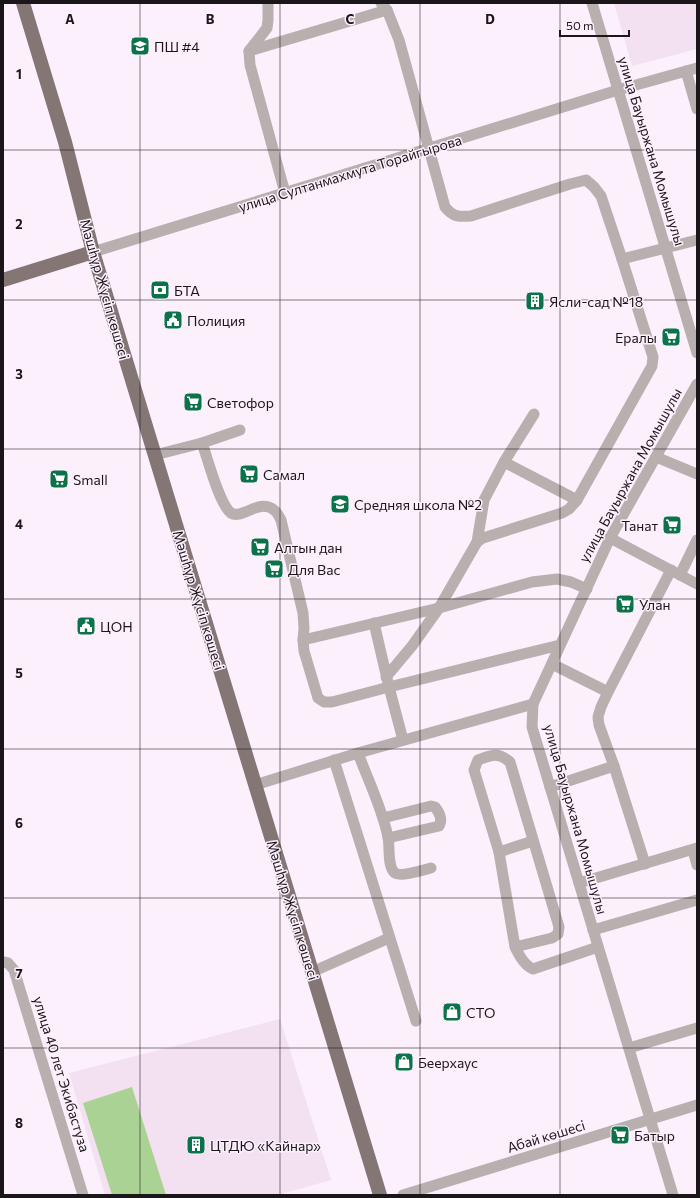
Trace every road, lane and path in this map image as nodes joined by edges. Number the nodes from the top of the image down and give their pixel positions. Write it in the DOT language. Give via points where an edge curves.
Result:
graph roads {
  1 [pos="23,3"];
  2 [pos="268,3"];
  3 [pos="592,3"];
  4 [pos="384,7"];
  5 [pos="249,51"];
  6 [pos="697,68"];
  7 [pos="686,71"];
  8 [pos="618,90"];
  9 [pos="697,109"];
  10 [pos="428,148"];
  11 [pos="285,193"];
  12 [pos="697,240"];
  13 [pos="665,248"];
  14 [pos="93,252"];
  15 [pos="622,259"];
  16 [pos="3,280"];
  17 [pos="697,353"];
  18 [pos="697,384"];
  19 [pos="534,414"];
  20 [pos="240,430"];
  21 [pos="202,443"];
  22 [pos="155,455"];
  23 [pos="656,457"];
  24 [pos="504,462"];
  25 [pos="697,474"];
  26 [pos="577,500"];
  27 [pos="610,538"];
  28 [pos="697,540"];
  29 [pos="477,542"];
  30 [pos="676,572"];
  31 [pos="697,584"];
  32 [pos="587,589"];
  33 [pos="439,608"];
  34 [pos="374,623"];
  35 [pos="303,640"];
  36 [pos="560,645"];
  37 [pos="552,664"];
  38 [pos="388,682"];
  39 [pos="608,692"];
  40 [pos="533,704"];
  41 [pos="403,740"];
  42 [pos="358,753"];
  43 [pos="334,760"];
  44 [pos="614,766"];
  45 [pos="255,785"];
  46 [pos="550,787"];
  47 [pos="383,818"];
  48 [pos="388,838"];
  49 [pos="533,841"];
  50 [pos="695,849"];
  51 [pos="499,852"];
  52 [pos="645,864"];
  53 [pos="697,865"];
  54 [pos="431,868"];
  55 [pos="579,883"];
  56 [pos="697,900"];
  57 [pos="593,930"];
  58 [pos="389,938"];
  59 [pos="515,947"];
  60 [pos="598,947"];
  61 [pos="6,963"];
  62 [pos="312,972"];
  63 [pos="416,1021"];
  64 [pos="697,1028"];
  65 [pos="629,1048"];
  66 [pos="697,1105"];
  67 [pos="650,1120"];
  68 [pos="83,1195"];
  69 [pos="380,1195"];
  70 [pos="403,1195"];
  71 [pos="673,1195"];
  1 -- 14 [label="main road, Мәшһүр Жүсіп көшесі" via="65,142"];
  2 -- 5 [label="street" via="268,24"];
  3 -- 8 [label="street, улица Бауыржана Момышулы"];
  4 -- 5 [label="street"];
  4 -- 10 [label="street" via="399,40"];
  5 -- 11 [label="street" via="250,65"];
  6 -- 7 [label="street, улица Султанмахмута Торайгырова"];
  7 -- 8 [label="street, улица Султанмахмута Торайгырова"];
  7 -- 9 [label="street"];
  8 -- 10 [label="street, улица Султанмахмута Торайгырова"];
  8 -- 13 [label="street, улица Бауыржана Момышулы"];
  10 -- 11 [label="street, улица Султанмахмута Торайгырова"];
  10 -- 15 [label="street" via="445,206 450,213 460,217 471,216 586,180 601,196"];
  11 -- 14 [label="street, улица Султанмахмута Торайгырова"];
  12 -- 13 [label="street"];
  13 -- 15 [label="street"];
  13 -- 17 [label="street, улица Бауыржана Момышулы"];
  14 -- 16 [label="main road, улица Султанмахмута Торайгырова"];
  14 -- 22 [label="main road, Мәшһүр Жүсіп көшесі"];
  15 -- 26 [label="street" via="653,357 652,366"];
  18 -- 23 [label="street, улица Бауыржана Момышулы"];
  19 -- 24 [label="street"];
  20 -- 21 [label="street"];
  21 -- 22 [label="street"];
  21 -- 35 [label="street" via="227,509 233,514 240,515 253,508 268,506 275,510 281,520 303,613"];
  22 -- 45 [label="main road, Мәшһүр Жүсіп көшесі"];
  23 -- 25 [label="street"];
  23 -- 27 [label="street, улица Бауыржана Момышулы"];
  24 -- 26 [label="street"];
  24 -- 29 [label="street" via="484,500"];
  26 -- 29 [label="street" via="562,513"];
  27 -- 30 [label="street"];
  27 -- 32 [label="street, улица Бауыржана Момышулы"];
  28 -- 30 [label="street"];
  29 -- 33 [label="street"];
  30 -- 31 [label="street"];
  30 -- 39 [label="street"];
  32 -- 33 [label="street" via="557,579 532,582"];
  32 -- 36 [label="street, улица Бауыржана Момышулы"];
  33 -- 34 [label="street"];
  33 -- 38 [label="street"];
  34 -- 35 [label="street"];
  34 -- 38 [label="street"];
  35 -- 38 [label="street" via="318,698 324,702 332,702"];
  36 -- 37 [label="street, улица Бауыржана Момышулы"];
  36 -- 38 [label="street"];
  37 -- 39 [label="street"];
  37 -- 40 [label="street, улица Бауыржана Момышулы"];
  38 -- 41 [label="street"];
  39 -- 44 [label="street" via="598,717"];
  40 -- 41 [label="street"];
  40 -- 46 [label="street, улица Бауыржана Момышулы" via="532,727"];
  41 -- 42 [label="street"];
  42 -- 43 [label="street"];
  42 -- 47 [label="street"];
  43 -- 45 [label="street"];
  43 -- 58 [label="street"];
  44 -- 46 [label="street"];
  44 -- 52 [label="street"];
  45 -- 62 [label="main road, Мәшһүр Жүсіп көшесі"];
  46 -- 55 [label="street, улица Бауыржана Момышулы"];
  47 -- 48 [label="street"];
  47 -- 48 [label="street" via="431,806 440,814 439,826"];
  48 -- 54 [label="street" via="391,868 394,872 400,875"];
  49 -- 51 [label="street"];
  49 -- 51 [label="street" via="510,762 503,756 492,755 478,760 474,770"];
  49 -- 59 [label="street" via="559,927 558,934 552,938"];
  50 -- 52 [label="street"];
  50 -- 53 [label="street"];
  51 -- 59 [label="street"];
  52 -- 55 [label="street"];
  55 -- 57 [label="street, улица Бауыржана Момышулы"];
  56 -- 57 [label="street"];
  57 -- 60 [label="street, улица Бауыржана Момышулы"];
  58 -- 62 [label="street"];
  58 -- 63 [label="street"];
  59 -- 60 [label="street" via="532,969"];
  60 -- 65 [label="street, улица Бауыржана Момышулы"];
  61 -- 68 [label="street, улица 40 лет Экибастуза" via="14,970"];
  62 -- 69 [label="main road, Мәшһүр Жүсіп көшесі"];
  64 -- 65 [label="street"];
  65 -- 67 [label="street, улица Бауыржана Момышулы"];
  66 -- 67 [label="street, Абай көшесі"];
  67 -- 70 [label="street, Абай көшесі"];
  67 -- 71 [label="street, улица Бауыржана Момышулы"];
}
